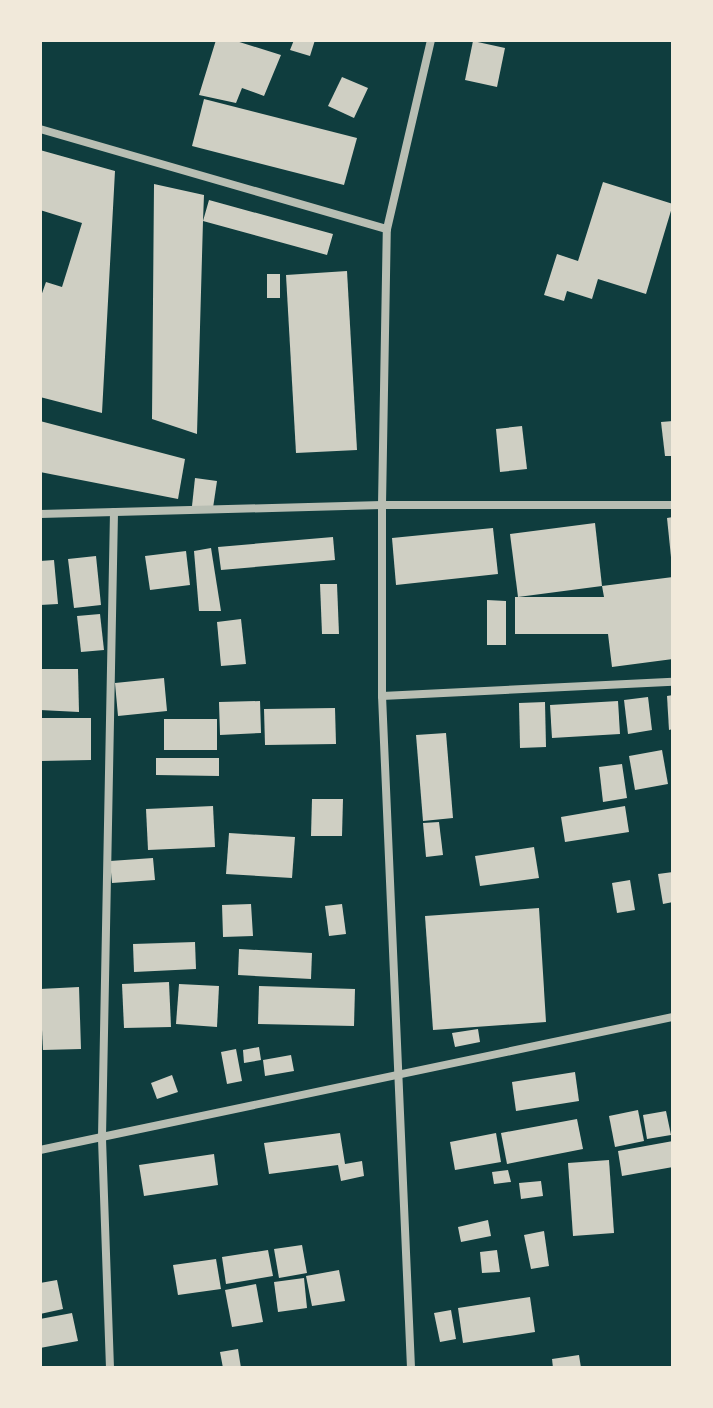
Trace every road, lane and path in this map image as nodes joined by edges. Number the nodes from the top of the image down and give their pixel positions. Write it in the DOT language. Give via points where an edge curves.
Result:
graph roads {
  1 [pos="431,40"];
  2 [pos="40,129"];
  3 [pos="387,229"];
  4 [pos="382,505"];
  5 [pos="673,505"];
  6 [pos="114,512"];
  7 [pos="40,514"];
  8 [pos="673,682"];
  9 [pos="382,696"];
  10 [pos="673,1017"];
  11 [pos="397,1075"];
  12 [pos="102,1137"];
  13 [pos="40,1150"];
  14 [pos="110,1368"];
  15 [pos="411,1368"];
  1 -- 3 [label="street"];
  2 -- 3 [label="street"];
  3 -- 4 [label="street"];
  4 -- 5 [label="street"];
  4 -- 6 [label="street"];
  4 -- 9 [label="street"];
  6 -- 7 [label="street"];
  6 -- 12 [label="street"];
  8 -- 9 [label="street"];
  9 -- 11 [label="street"];
  10 -- 11 [label="street"];
  11 -- 12 [label="street"];
  11 -- 15 [label="street"];
  12 -- 13 [label="street"];
  12 -- 14 [label="street"];
}
